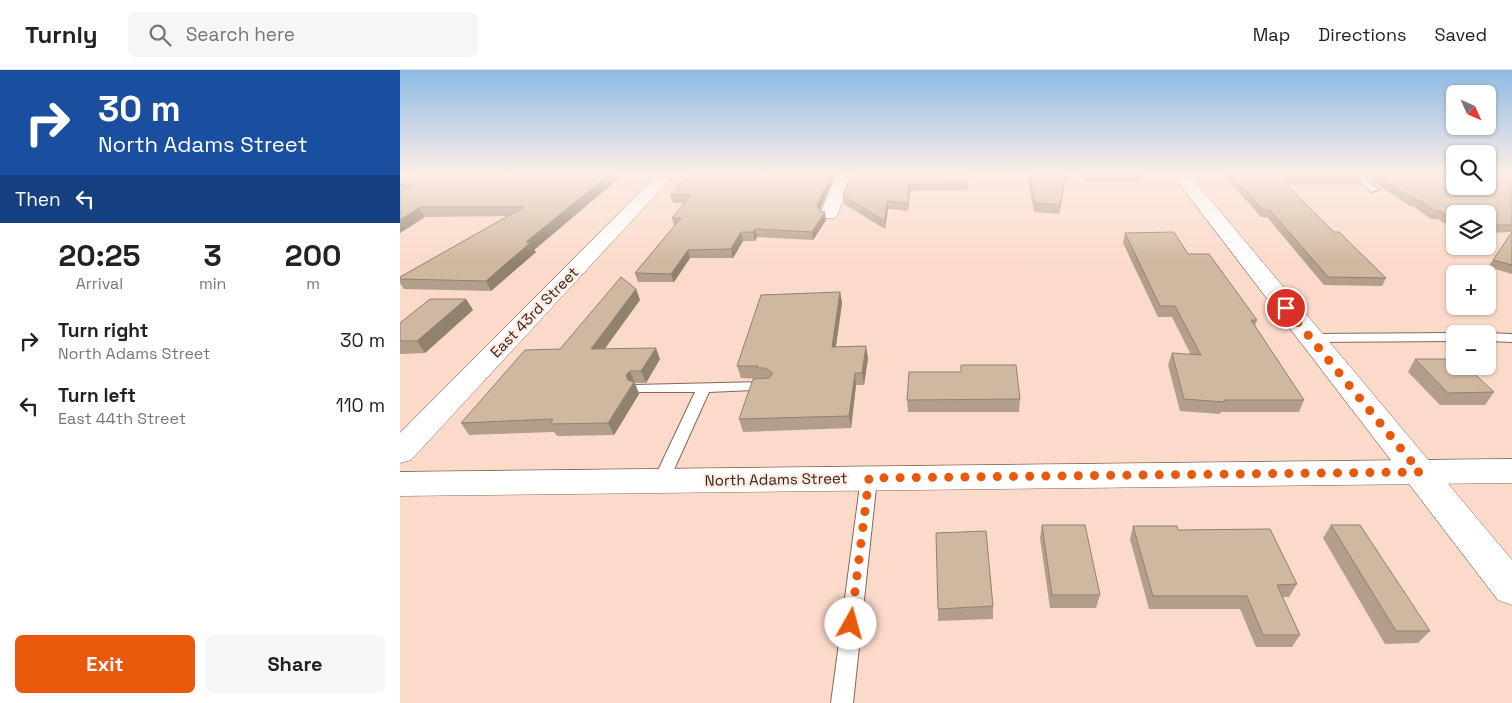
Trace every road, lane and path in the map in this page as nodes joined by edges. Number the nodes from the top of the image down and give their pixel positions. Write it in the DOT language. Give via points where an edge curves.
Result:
graph roads {
  1 [pos="640,203"];
  2 [pos="833,203"];
  3 [pos="1203,203"];
  4 [pos="829,214"];
  5 [pos="1446,337"];
  6 [pos="1496,337"];
  7 [pos="1311,338"];
  8 [pos="1512,338"];
  9 [pos="767,386"];
  10 [pos="640,388"];
  11 [pos="704,388"];
  12 [pos="400,452"];
  13 [pos="1512,471"];
  14 [pos="1420,472"];
  15 [pos="869,478"];
  16 [pos="661,480"];
  17 [pos="400,484"];
  18 [pos="1512,588"];
  19 [pos="842,703"];
  1 -- 12 [label="street, East 43rd Street"];
  2 -- 4 [label="street"];
  3 -- 7 [label="street"];
  5 -- 7 [label="lane"];
  6 -- 8 [label="lane"];
  7 -- 14 [label="street"];
  9 -- 11 [label="lane"];
  10 -- 11 [label="lane"];
  11 -- 16 [label="lane"];
  13 -- 14 [label="street, North Adams Street"];
  14 -- 15 [label="street, North Adams Street"];
  14 -- 18 [label="street"];
  15 -- 16 [label="street, North Adams Street"];
  15 -- 19 [label="lane"];
  16 -- 17 [label="street, North Adams Street"];
}
